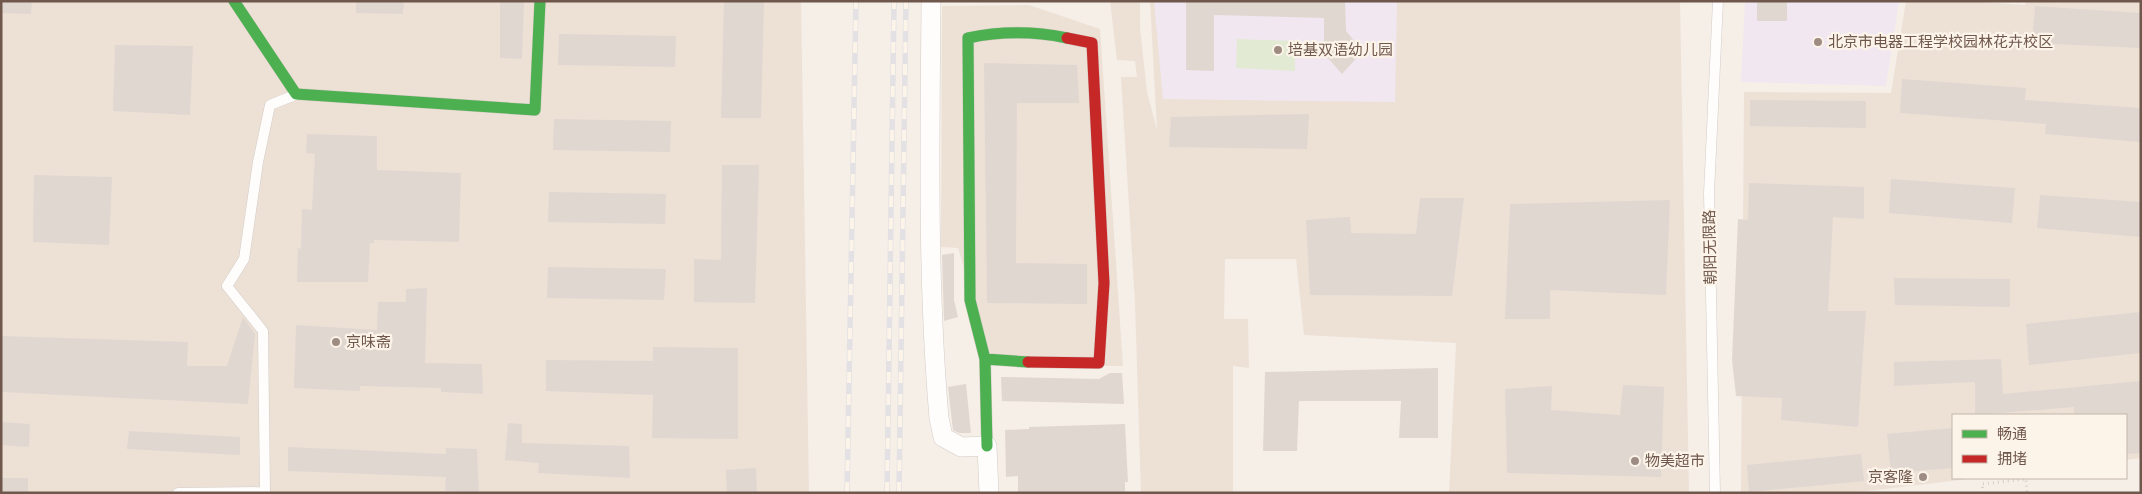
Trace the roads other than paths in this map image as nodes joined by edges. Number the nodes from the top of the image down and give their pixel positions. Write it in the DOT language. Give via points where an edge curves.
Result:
graph roads {
  1 [pos="234,1"];
  2 [pos="540,1"];
  3 [pos="931,1"];
  4 [pos="1718,1"];
  5 [pos="296,94"];
  6 [pos="985,359"];
  7 [pos="987,446"];
  8 [pos="178,493"];
  9 [pos="989,493"];
  10 [pos="1715,493"];
  1 -- 5 [label="street"];
  2 -- 5 [label="street" via="536,110"];
  3 -- 7 [label="street" via="931,288 939,418 943,437 961,447"];
  4 -- 10 [label="lane, 朝阳无限路" via="1709,193"];
  5 -- 8 [label="lane" via="270,105 244,259 227,286 263,331 265,492"];
  6 -- 6 [label="street" via="970,300 968,38 998,32 1053,34 1092,42 1104,283 1099,363"];
  6 -- 7 [label="street"];
  7 -- 9 [label="street"];
}
